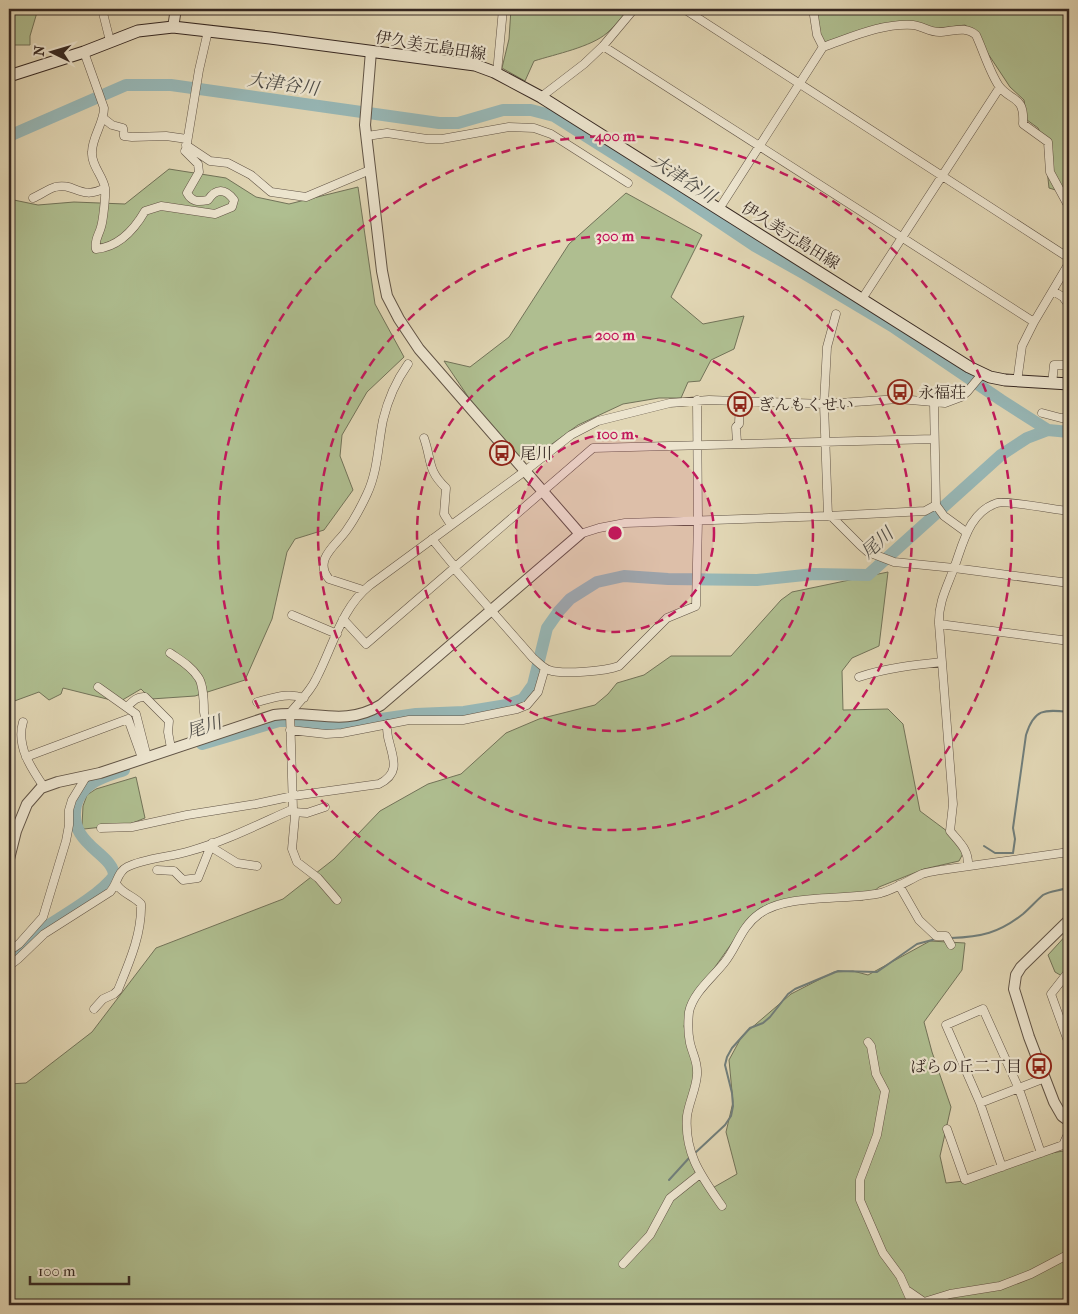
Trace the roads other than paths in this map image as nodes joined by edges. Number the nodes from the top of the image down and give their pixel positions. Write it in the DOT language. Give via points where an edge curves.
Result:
graph roads {
  1 [pos="102,9"];
  2 [pos="176,9"];
  3 [pos="503,9"];
  4 [pos="634,9"];
  5 [pos="684,9"];
  6 [pos="813,9"];
  7 [pos="173,27"];
  8 [pos="208,31"];
  9 [pos="110,41"];
  10 [pos="603,46"];
  11 [pos="823,47"];
  12 [pos="371,51"];
  13 [pos="84,52"];
  14 [pos="497,74"];
  15 [pos="9,76"];
  16 [pos="800,84"];
  17 [pos="1000,87"];
  18 [pos="541,97"];
  19 [pos="103,118"];
  20 [pos="366,130"];
  21 [pos="759,146"];
  22 [pos="186,147"];
  23 [pos="370,170"];
  24 [pos="942,176"];
  25 [pos="628,183"];
  26 [pos="105,188"];
  27 [pos="1061,191"];
  28 [pos="1069,197"];
  29 [pos="33,198"];
  30 [pos="1069,207"];
  31 [pos="719,208"];
  32 [pos="902,238"];
  33 [pos="1069,258"];
  34 [pos="1069,263"];
  35 [pos="1053,291"];
  36 [pos="862,299"];
  37 [pos="1069,305"];
  38 [pos="836,314"];
  39 [pos="1034,322"];
  40 [pos="408,364"];
  41 [pos="1069,365"];
  42 [pos="980,376"];
  43 [pos="1017,382"];
  44 [pos="1052,384"];
  45 [pos="1069,384"];
  46 [pos="697,400"];
  47 [pos="740,400"];
  48 [pos="934,402"];
  49 [pos="824,404"];
  50 [pos="1042,413"];
  51 [pos="1069,418"];
  52 [pos="424,438"];
  53 [pos="934,438"];
  54 [pos="825,441"];
  55 [pos="737,443"];
  56 [pos="697,444"];
  57 [pos="525,471"];
  58 [pos="543,492"];
  59 [pos="936,507"];
  60 [pos="1069,511"];
  61 [pos="828,516"];
  62 [pos="698,520"];
  63 [pos="451,525"];
  64 [pos="966,532"];
  65 [pos="580,534"];
  66 [pos="432,539"];
  67 [pos="455,567"];
  68 [pos="954,568"];
  69 [pos="1069,583"];
  70 [pos="363,590"];
  71 [pos="491,610"];
  72 [pos="292,615"];
  73 [pos="344,619"];
  74 [pos="939,624"];
  75 [pos="337,634"];
  76 [pos="1069,641"];
  77 [pos="170,654"];
  78 [pos="942,662"];
  79 [pos="544,667"];
  80 [pos="859,677"];
  81 [pos="98,687"];
  82 [pos="304,698"];
  83 [pos="257,702"];
  84 [pos="127,707"];
  85 [pos="290,715"];
  86 [pos="23,722"];
  87 [pos="387,724"];
  88 [pos="290,728"];
  89 [pos="210,735"];
  90 [pos="171,748"];
  91 [pos="26,757"];
  92 [pos="144,758"];
  93 [pos="86,777"];
  94 [pos="44,787"];
  95 [pos="293,796"];
  96 [pos="325,807"];
  97 [pos="294,811"];
  98 [pos="101,828"];
  99 [pos="212,845"];
  100 [pos="1069,852"];
  101 [pos="9,859"];
  102 [pos="257,866"];
  103 [pos="968,866"];
  104 [pos="157,870"];
  105 [pos="117,885"];
  106 [pos="899,885"];
  107 [pos="337,900"];
  108 [pos="1069,920"];
  109 [pos="951,945"];
  110 [pos="9,951"];
  111 [pos="9,966"];
  112 [pos="1069,971"];
  113 [pos="94,1010"];
  114 [pos="868,1042"];
  115 [pos="1069,1044"];
  116 [pos="1045,1078"];
  117 [pos="1019,1089"];
  118 [pos="980,1103"];
  119 [pos="1069,1120"];
  120 [pos="947,1129"];
  121 [pos="1069,1132"];
  122 [pos="1041,1153"];
  123 [pos="1002,1167"];
  124 [pos="700,1174"];
  125 [pos="722,1206"];
  126 [pos="1069,1254"];
  127 [pos="623,1264"];
  128 [pos="906,1289"];
  129 [pos="913,1305"];
  1 -- 9 [label="street"];
  2 -- 7 [label="street"];
  3 -- 14 [label="street"];
  4 -- 10 [label="street"];
  5 -- 16 [label="street"];
  6 -- 11 [label="street" via="817,35"];
  7 -- 8 [label="main road, 伊久美元島田線"];
  7 -- 9 [label="main road, 伊久美元島田線" via="138,31"];
  8 -- 12 [label="main road, 伊久美元島田線"];
  8 -- 22 [label="street"];
  9 -- 13 [label="main road, 伊久美元島田線"];
  10 -- 18 [label="street"];
  10 -- 21 [label="street"];
  11 -- 16 [label="street"];
  11 -- 17 [label="street" via="888,26 923,26 940,32 971,30"];
  12 -- 14 [label="main road, 伊久美元島田線" via="475,65"];
  12 -- 20 [label="street"];
  13 -- 15 [label="main road, 伊久美元島田線"];
  13 -- 19 [label="street" via="102,100"];
  14 -- 18 [label="main road, 伊久美元島田線"];
  16 -- 21 [label="street"];
  16 -- 24 [label="street"];
  17 -- 24 [label="street"];
  17 -- 27 [label="street" via="1017,100 1024,115 1023,124 1048,142 1050,172"];
  18 -- 31 [label="main road, 伊久美元島田線"];
  19 -- 22 [label="street" via="123,128 124,136 166,136"];
  19 -- 26 [label="street" via="92,154"];
  20 -- 23 [label="street"];
  20 -- 25 [label="street" via="442,139 509,127 534,128 551,134"];
  21 -- 31 [label="street"];
  21 -- 32 [label="street"];
  22 -- 23 [label="street" via="251,175 271,192 306,197"];
  22 -- 26 [label="street" via="198,164 199,172 187,193 190,198 198,202 208,200 219,190 229,193 234,200 232,207 215,214 161,206 145,211 136,227 121,241 96,249 102,227"];
  23 -- 57 [label="street" via="382,271 387,296 395,312 419,349"];
  24 -- 32 [label="street"];
  24 -- 33 [label="street"];
  26 -- 29 [label="street" via="91,194 54,187"];
  27 -- 28 [label="street"];
  27 -- 30 [label="street"];
  31 -- 36 [label="main road, 伊久美元島田線"];
  32 -- 36 [label="street"];
  32 -- 39 [label="street"];
  34 -- 35 [label="street"];
  35 -- 37 [label="street"];
  35 -- 39 [label="street"];
  36 -- 42 [label="main road, 伊久美元島田線"];
  38 -- 49 [label="street" via="827,347"];
  39 -- 43 [label="street" via="1022,346"];
  40 -- 70 [label="street" via="388,402 367,494 324,561 325,575 329,579"];
  41 -- 44 [label="street" via="1054,365"];
  42 -- 43 [label="main road, 伊久美元島田線"];
  42 -- 48 [label="street" via="967,392 953,400"];
  43 -- 44 [label="main road, 伊久美元島田線"];
  44 -- 45 [label="main road, 伊久美元島田線"];
  46 -- 47 [label="street"];
  46 -- 56 [label="street"];
  46 -- 57 [label="street" via="670,403 598,421 571,435"];
  47 -- 49 [label="street"];
  47 -- 55 [label="street"];
  48 -- 49 [label="street" via="886,399"];
  48 -- 53 [label="street"];
  49 -- 54 [label="street"];
  50 -- 51 [label="street"];
  52 -- 63 [label="street" via="436,478 446,488 444,514"];
  53 -- 54 [label="street"];
  53 -- 59 [label="street"];
  54 -- 55 [label="street"];
  54 -- 61 [label="street"];
  55 -- 56 [label="street"];
  56 -- 58 [label="street" via="593,448"];
  56 -- 62 [label="street"];
  57 -- 58 [label="street"];
  57 -- 63 [label="street"];
  58 -- 65 [label="street"];
  58 -- 67 [label="street"];
  59 -- 61 [label="street" via="925,511"];
  59 -- 64 [label="street"];
  60 -- 64 [label="street" via="999,502 978,516"];
  61 -- 62 [label="street"];
  61 -- 68 [label="street" via="878,557 894,562"];
  62 -- 65 [label="street" via="614,524"];
  62 -- 79 [label="street" via="696,606 668,618 612,669 551,671"];
  63 -- 66 [label="street"];
  64 -- 68 [label="street"];
  65 -- 71 [label="street"];
  66 -- 67 [label="street"];
  66 -- 70 [label="street"];
  67 -- 71 [label="street"];
  67 -- 73 [label="street" via="366,644"];
  68 -- 69 [label="street"];
  68 -- 74 [label="street" via="942,597"];
  70 -- 73 [label="street"];
  71 -- 79 [label="street"];
  71 -- 85 [label="street" via="373,710 342,717"];
  72 -- 75 [label="street"];
  73 -- 75 [label="street"];
  74 -- 76 [label="street"];
  74 -- 78 [label="street"];
  75 -- 82 [label="street"];
  77 -- 89 [label="street" via="189,666 201,683"];
  78 -- 80 [label="street" via="904,666"];
  78 -- 103 [label="street" via="952,804 950,831 967,852"];
  79 -- 87 [label="street" via="538,692 522,708 464,720 409,720"];
  81 -- 84 [label="street"];
  82 -- 83 [label="street" via="285,694"];
  82 -- 85 [label="street"];
  84 -- 90 [label="street" via="141,696 145,697 169,721"];
  84 -- 92 [label="street" via="136,714"];
  85 -- 88 [label="street"];
  85 -- 89 [label="street" via="264,717"];
  86 -- 91 [label="street" via="21,738"];
  87 -- 88 [label="street" via="334,734"];
  87 -- 95 [label="street" via="394,760 390,775 383,782"];
  88 -- 95 [label="street"];
  89 -- 90 [label="street"];
  90 -- 92 [label="street"];
  91 -- 92 [label="street" via="128,719"];
  91 -- 94 [label="street"];
  92 -- 93 [label="street"];
  93 -- 94 [label="street"];
  93 -- 110 [label="street" via="72,800 66,841 43,917"];
  94 -- 101 [label="street" via="27,804"];
  95 -- 97 [label="street"];
  95 -- 98 [label="street" via="132,827"];
  96 -- 97 [label="street" via="307,813"];
  97 -- 99 [label="street"];
  97 -- 107 [label="street" via="292,849 297,862 318,878"];
  99 -- 102 [label="street" via="237,862"];
  99 -- 104 [label="street" via="198,878 183,880 174,871"];
  99 -- 105 [label="street" via="126,868 118,876"];
  100 -- 103 [label="street"];
  103 -- 106 [label="street" via="924,874"];
  105 -- 111 [label="street" via="44,934"];
  105 -- 113 [label="street" via="141,904 140,922 134,951 118,990 103,999"];
  106 -- 109 [label="street" via="919,920 936,936 946,936"];
  106 -- 124 [label="street" via="867,895 794,902 768,908 750,922 726,962 705,984 690,1011 688,1028 697,1061 697,1077 687,1127 694,1162"];
  108 -- 116 [label="street" via="1021,967 1014,982 1029,1037"];
  112 -- 115 [label="street" via="1051,994"];
  114 -- 128 [label="street" via="876,1074 885,1091 877,1135 860,1180 860,1200 883,1253"];
  116 -- 117 [label="street"];
  116 -- 119 [label="street" via="1062,1116"];
  117 -- 118 [label="street"];
  117 -- 118 [label="street" via="983,1008 946,1025"];
  117 -- 122 [label="street"];
  118 -- 123 [label="street"];
  120 -- 123 [label="street" via="965,1180"];
  121 -- 122 [label="street" via="1062,1145"];
  122 -- 123 [label="street"];
  124 -- 125 [label="street"];
  124 -- 127 [label="street" via="670,1198 650,1235"];
  126 -- 128 [label="street" via="1000,1286 924,1302"];
  128 -- 129 [label="street"];
}
